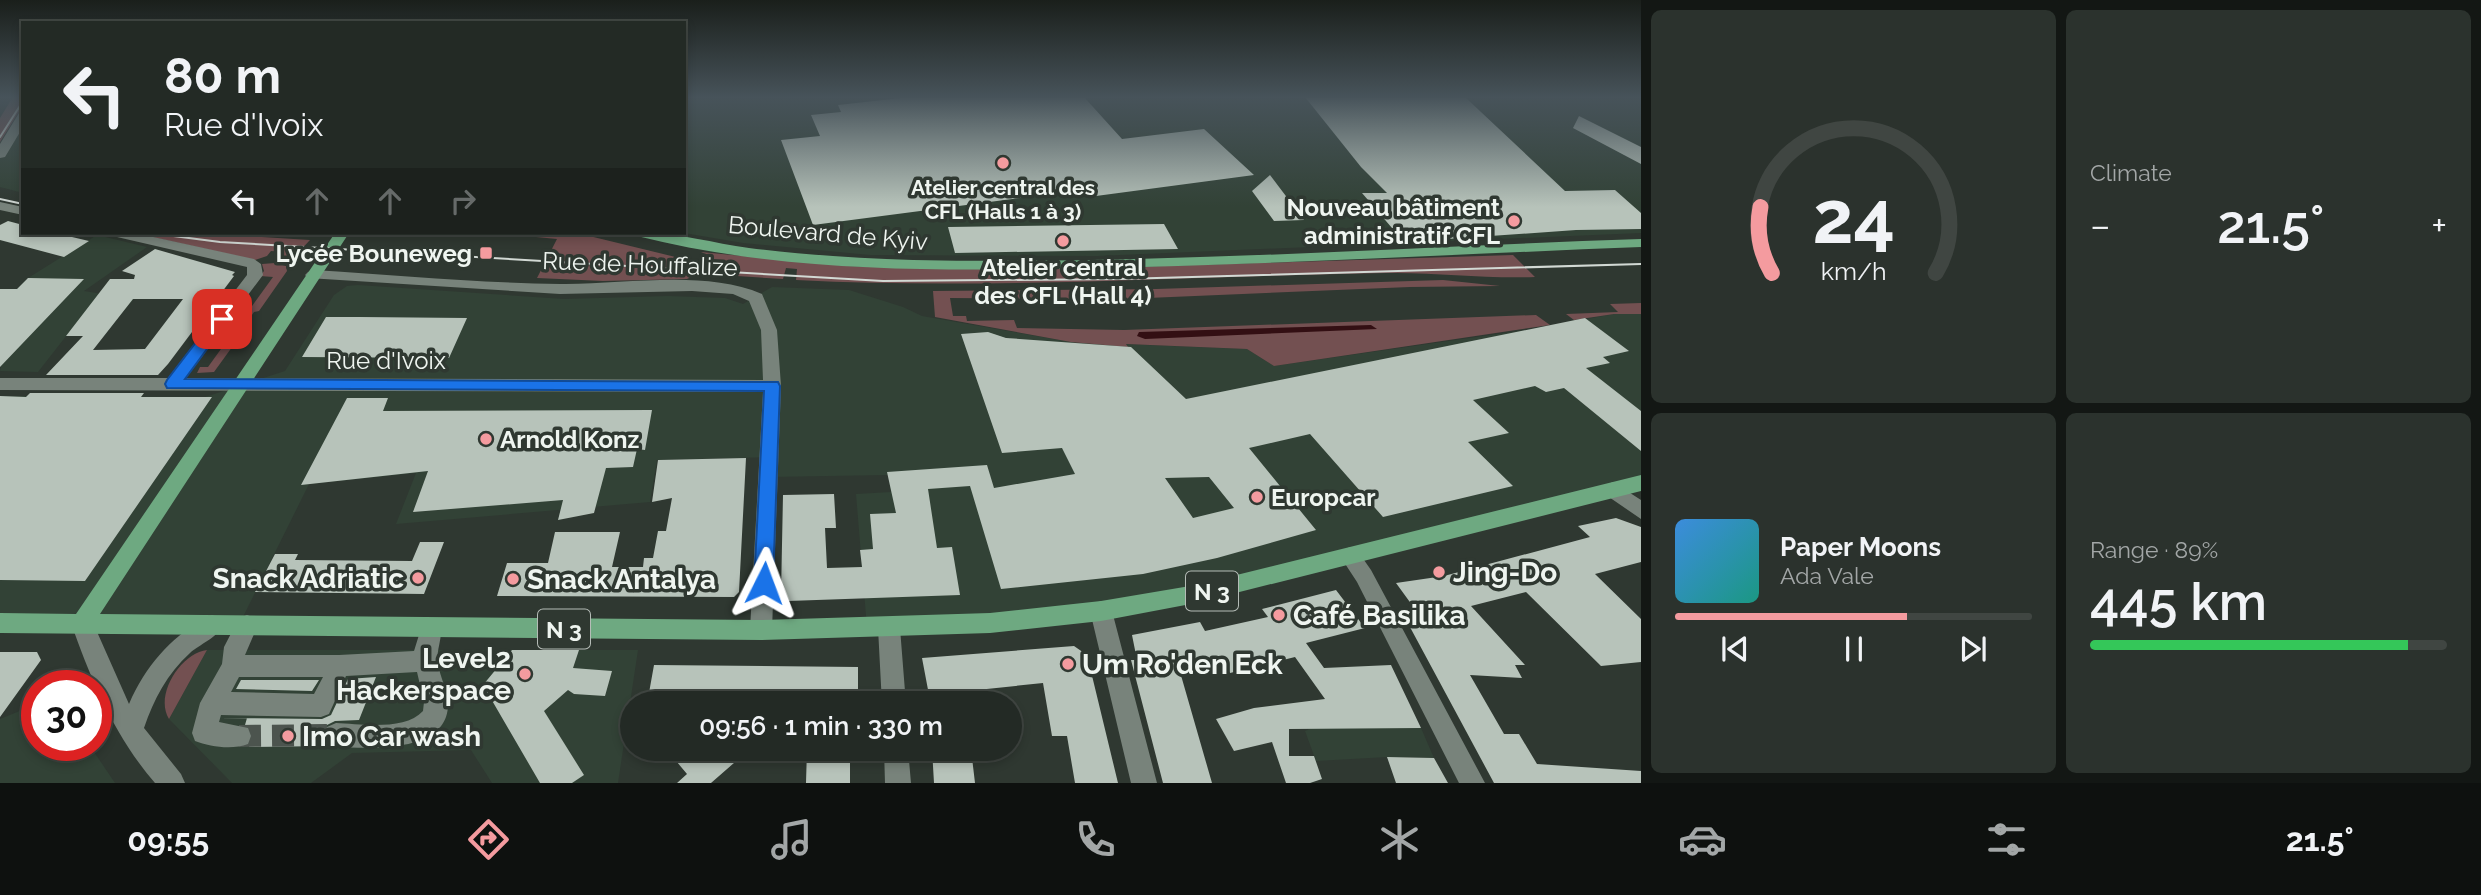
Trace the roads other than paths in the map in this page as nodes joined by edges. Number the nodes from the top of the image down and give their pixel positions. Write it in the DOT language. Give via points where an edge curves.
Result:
graph roads {
  1 [pos="12,134"];
  2 [pos="0,154"];
  3 [pos="0,206"];
  4 [pos="21,211"];
  5 [pos="126,235"];
  6 [pos="341,235"];
  7 [pos="653,235"];
  8 [pos="1641,243"];
  9 [pos="313,275"];
  10 [pos="0,384"];
  11 [pos="173,384"];
  12 [pos="241,384"];
  13 [pos="772,386"];
  14 [pos="1641,483"];
  15 [pos="1613,490"];
  16 [pos="1641,511"];
  17 [pos="1350,556"];
  18 [pos="1101,611"];
  19 [pos="0,623"];
  20 [pos="82,623"];
  21 [pos="212,625"];
  22 [pos="247,625"];
  23 [pos="889,628"];
  24 [pos="431,629"];
  25 [pos="761,630"];
  26 [pos="424,661"];
  27 [pos="233,666"];
  28 [pos="339,666"];
  29 [pos="893,691"];
  30 [pos="212,702"];
  31 [pos="132,729"];
  32 [pos="336,735"];
  33 [pos="239,736"];
  34 [pos="897,761"];
  35 [pos="160,779"];
  36 [pos="898,783"];
  37 [pos="1144,783"];
  38 [pos="1472,783"];
  1 -- 2 [label="street"];
  3 -- 4 [label="street"];
  5 -- 11 [label="street" via="254,264 255,275"];
  6 -- 9 [label="main road"];
  7 -- 8 [label="main road, Boulevard de Kyiv" via="797,257 957,265"];
  9 -- 12 [label="main road"];
  9 -- 13 [label="street, Rue de Houffalize" via="560,289 736,289 756,298 761,307 769,330"];
  10 -- 11 [label="street, Rue d'Ivoix"];
  11 -- 12 [label="street, Rue d'Ivoix"];
  12 -- 13 [label="street, Rue d'Ivoix" via="465,378"];
  12 -- 20 [label="main road"];
  13 -- 25 [label="street, Rue de Houffalize"];
  14 -- 15 [label="main road, N 3"];
  15 -- 16 [label="street"];
  15 -- 17 [label="main road, N 3"];
  17 -- 18 [label="main road, N 3" via="1196,594"];
  17 -- 38 [label="street"];
  18 -- 23 [label="main road, N 3"];
  18 -- 37 [label="street"];
  19 -- 20 [label="main road, N 3"];
  20 -- 21 [label="main road, N 3"];
  20 -- 31 [label="street" via="105,684"];
  21 -- 22 [label="main road, N 3"];
  21 -- 31 [label="street" via="179,647 158,671 141,700"];
  22 -- 24 [label="main road, N 3"];
  22 -- 27 [label="street" via="235,647"];
  23 -- 25 [label="main road, N 3"];
  23 -- 29 [label="street"];
  24 -- 25 [label="main road, N 3"];
  24 -- 26 [label="street"];
  26 -- 28 [label="street"];
  26 -- 32 [label="street" via="437,705 432,722 407,733"];
  27 -- 28 [label="street"];
  27 -- 30 [label="street"];
  28 -- 30 [label="street" via="321,706"];
  30 -- 33 [label="street" via="204,733"];
  31 -- 35 [label="street"];
  34 -- 36 [label="street"];
}
